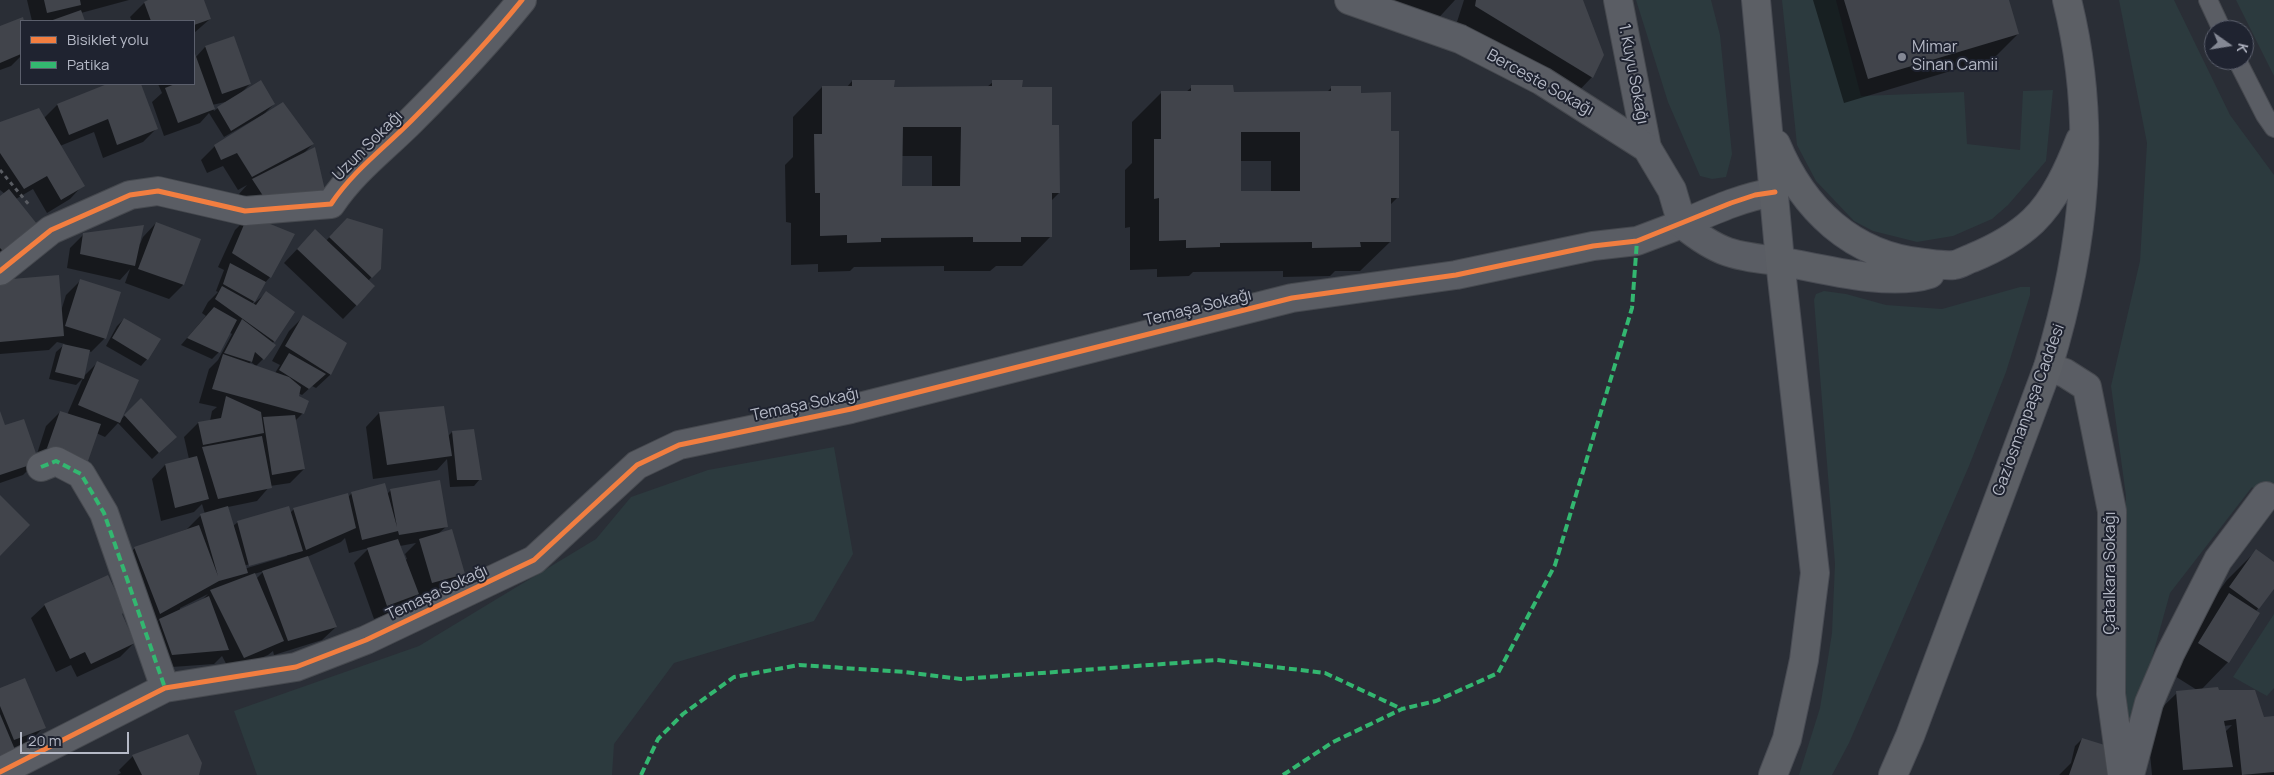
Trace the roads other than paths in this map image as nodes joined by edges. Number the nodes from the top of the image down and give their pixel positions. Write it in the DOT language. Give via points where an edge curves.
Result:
graph roads {
  1 [pos="522,0"];
  2 [pos="1349,0"];
  3 [pos="1618,0"];
  4 [pos="1756,0"];
  5 [pos="2066,0"];
  6 [pos="2208,0"];
  7 [pos="2217,20"];
  8 [pos="2242,70"];
  9 [pos="1767,122"];
  10 [pos="2085,128"];
  11 [pos="2274,128"];
  12 [pos="1647,148"];
  13 [pos="1775,192"];
  14 [pos="1682,224"];
  15 [pos="1780,262"];
  16 [pos="1955,265"];
  17 [pos="0,271"];
  18 [pos="2048,367"];
  19 [pos="41,467"];
  20 [pos="2266,496"];
  21 [pos="165,688"];
  22 [pos="0,772"];
  23 [pos="1774,775"];
  24 [pos="1893,775"];
  25 [pos="2122,775"];
  26 [pos="2130,775"];
  1 -- 17 [label="street, Uzun Sokağı" via="410,122 366,161 330,204 245,211 158,191 130,195 51,230"];
  2 -- 12 [label="street, Berceste Sokağı" via="1460,39 1542,81"];
  3 -- 12 [label="street, 1. Kuyu Sokağı"];
  4 -- 9 [label="main road"];
  5 -- 10 [label="main road, Gaziosmanpaşa Caddesi" via="2076,37"];
  6 -- 7 [label="lane"];
  8 -- 11 [label="lane"];
  9 -- 13 [label="main road"];
  9 -- 16 [label="main road" via="1786,166 1814,206 1835,228 1865,248 1901,261"];
  10 -- 16 [label="main road" via="2072,162 2052,197 2033,221 2002,245"];
  10 -- 18 [label="main road, Gaziosmanpaşa Caddesi" via="2083,196 2076,252 2061,325"];
  12 -- 14 [label="street, Berceste Sokağı" via="1672,190"];
  13 -- 14 [label="street, Temaşa Sokağı" via="1731,203"];
  13 -- 15 [label="main road"];
  14 -- 15 [label="street" via="1721,251"];
  14 -- 21 [label="street, Temaşa Sokağı" via="1637,241 1593,246 1456,274 1292,298 851,408 679,445 637,465 534,560 375,636 296,667"];
  15 -- 16 [label="main road" via="1872,277 1899,278 1924,275"];
  15 -- 23 [label="main road" via="1815,573 1802,669 1787,739"];
  18 -- 24 [label="main road, Gaziosmanpaşa Caddesi"];
  18 -- 25 [label="street, Çatalkara Sokağı" via="2087,387 2112,511 2111,694"];
  19 -- 21 [label="street" via="56,462 81,474 104,513"];
  20 -- 26 [label="street" via="2218,560 2170,654 2149,703"];
  21 -- 22 [label="street, Temaşa Sokağı"];
}
